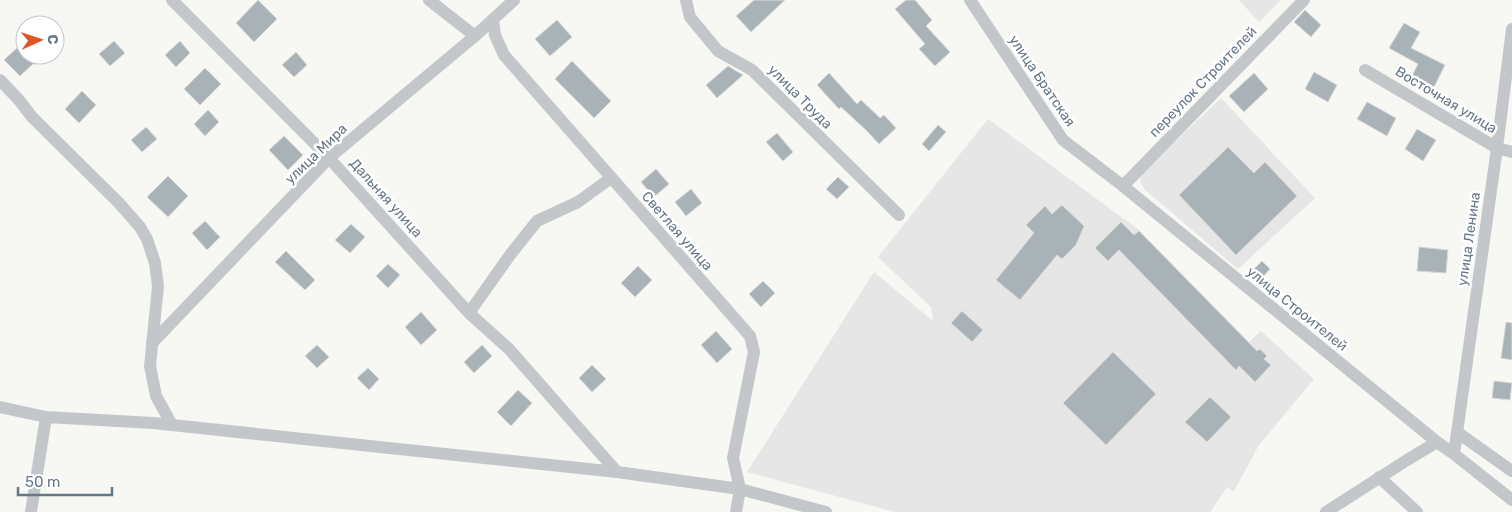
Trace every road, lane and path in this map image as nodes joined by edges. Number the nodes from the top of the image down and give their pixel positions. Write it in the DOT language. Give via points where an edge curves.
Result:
graph roads {
  1 [pos="172,0"];
  2 [pos="430,0"];
  3 [pos="514,0"];
  4 [pos="686,0"];
  5 [pos="970,0"];
  6 [pos="1304,0"];
  7 [pos="493,20"];
  8 [pos="1512,29"];
  9 [pos="475,36"];
  10 [pos="1365,70"];
  11 [pos="0,80"];
  12 [pos="1497,148"];
  13 [pos="1512,152"];
  14 [pos="329,158"];
  15 [pos="611,178"];
  16 [pos="1123,186"];
  17 [pos="899,215"];
  18 [pos="469,313"];
  19 [pos="152,343"];
  20 [pos="0,407"];
  21 [pos="46,417"];
  22 [pos="172,426"];
  23 [pos="1457,432"];
  24 [pos="1437,442"];
  25 [pos="1454,454"];
  26 [pos="617,472"];
  27 [pos="1512,472"];
  28 [pos="1379,477"];
  29 [pos="740,489"];
  30 [pos="1512,500"];
  31 [pos="31,512"];
  32 [pos="736,512"];
  33 [pos="826,512"];
  34 [pos="1326,512"];
  35 [pos="1417,512"];
  1 -- 14 [label="street, Дальняя улица"];
  2 -- 9 [label="street"];
  3 -- 7 [label="street, улица Мира"];
  4 -- 17 [label="street, улица Труда" via="690,17 718,51 752,70"];
  5 -- 16 [label="street, улица Братская" via="1063,140"];
  6 -- 16 [label="street, переулок Строителей"];
  7 -- 9 [label="street, улица Мира"];
  7 -- 15 [label="street, Светлая улица" via="495,35 504,55"];
  8 -- 12 [label="street, улица Ленина"];
  9 -- 14 [label="street, улица Мира"];
  10 -- 12 [label="street, Восточная улица"];
  11 -- 19 [label="street" via="32,117 119,202 147,239 155,262 158,286"];
  12 -- 13 [label="street, Восточная улица"];
  12 -- 23 [label="street, улица Ленина"];
  14 -- 18 [label="street, Дальняя улица"];
  14 -- 19 [label="street, улица Мира"];
  15 -- 18 [label="street" via="578,202 538,221 510,254"];
  15 -- 29 [label="street, Светлая улица" via="750,336 754,352 732,458"];
  16 -- 24 [label="street, улица Строителей"];
  18 -- 26 [label="street, Дальняя улица" via="509,349"];
  19 -- 22 [label="street" via="150,366 156,396"];
  20 -- 21 [label="street"];
  21 -- 22 [label="street"];
  21 -- 31 [label="street"];
  22 -- 26 [label="street"];
  23 -- 25 [label="street, улица Ленина"];
  23 -- 27 [label="street"];
  24 -- 25 [label="street, улица Строителей"];
  24 -- 28 [label="street"];
  25 -- 30 [label="street, улица Строителей"];
  26 -- 29 [label="street"];
  28 -- 34 [label="street"];
  28 -- 35 [label="street"];
  29 -- 32 [label="street"];
  29 -- 33 [label="street"];
}
